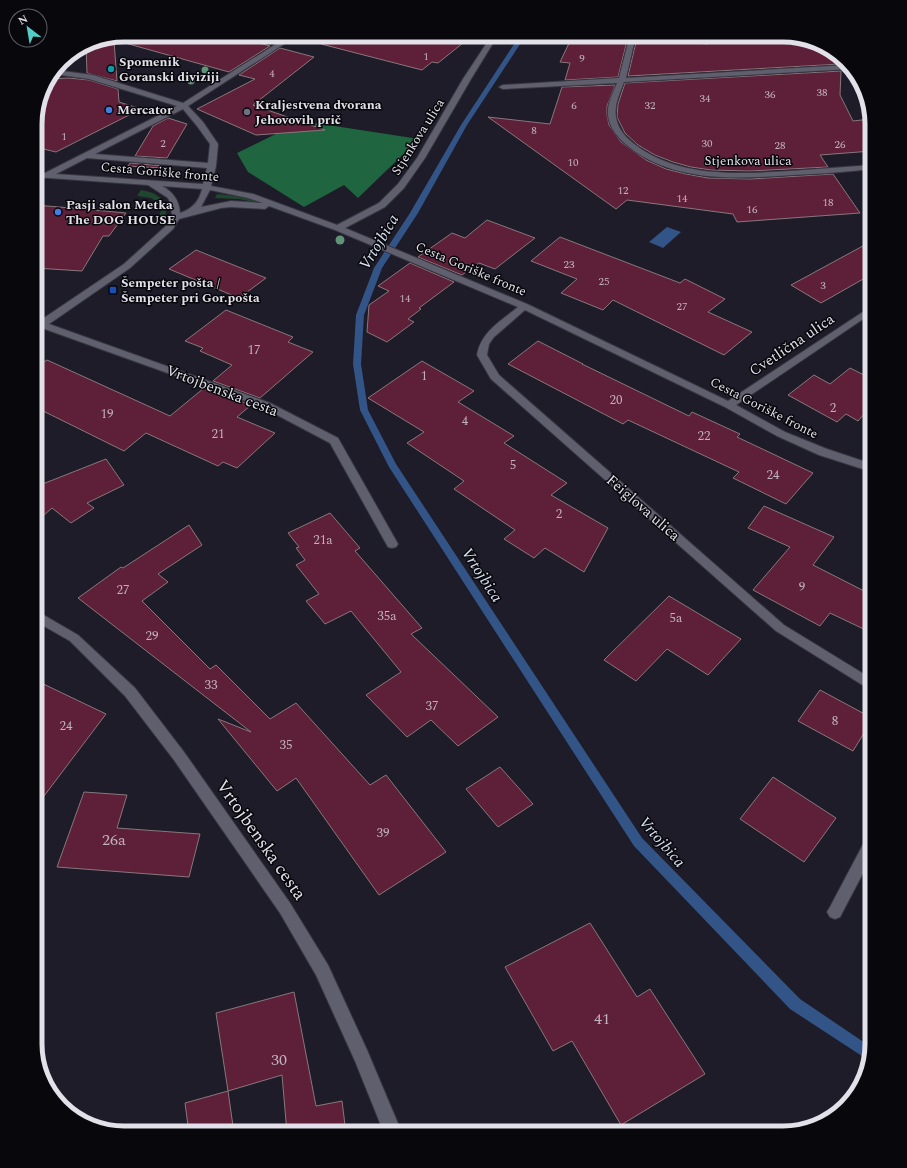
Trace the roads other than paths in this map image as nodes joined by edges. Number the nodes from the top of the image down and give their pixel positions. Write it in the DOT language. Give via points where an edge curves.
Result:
graph roads {
  1 [pos="284,42"];
  2 [pos="491,42"];
  3 [pos="631,42"];
  4 [pos="842,67"];
  5 [pos="60,73"];
  6 [pos="621,80"];
  7 [pos="503,87"];
  8 [pos="184,106"];
  9 [pos="85,156"];
  10 [pos="212,166"];
  11 [pos="865,167"];
  12 [pos="42,175"];
  13 [pos="48,175"];
  14 [pos="149,183"];
  15 [pos="206,187"];
  16 [pos="276,206"];
  17 [pos="194,211"];
  18 [pos="176,217"];
  19 [pos="338,228"];
  20 [pos="524,306"];
  21 [pos="865,314"];
  22 [pos="42,323"];
  23 [pos="42,327"];
  24 [pos="729,405"];
  25 [pos="865,466"];
  26 [pos="392,544"];
  27 [pos="42,619"];
  28 [pos="865,682"];
  29 [pos="865,855"];
  30 [pos="835,912"];
  31 [pos="390,1126"];
  1 -- 8 [label="street"];
  2 -- 19 [label="street, Stjenkova ulica" via="422,158 401,186 382,205"];
  3 -- 6 [label="street, Stjenkova ulica"];
  4 -- 6 [label="street"];
  5 -- 8 [label="street" via="90,77"];
  6 -- 7 [label="street"];
  6 -- 11 [label="street, Stjenkova ulica" via="612,116 614,125 632,146 667,165 703,174 737,175"];
  8 -- 9 [label="street"];
  8 -- 10 [label="street" via="214,144"];
  9 -- 10 [label="street"];
  9 -- 13 [label="street"];
  10 -- 15 [label="street"];
  12 -- 13 [label="street, Cesta Goriške fronte"];
  13 -- 14 [label="street, Cesta Goriške fronte"];
  14 -- 15 [label="street, Cesta Goriške fronte"];
  14 -- 18 [label="street" via="171,196 176,206"];
  15 -- 16 [label="street, Cesta Goriške fronte" via="250,196"];
  15 -- 17 [label="street" via="205,194"];
  16 -- 17 [label="street" via="231,204"];
  16 -- 19 [label="street, Cesta Goriške fronte"];
  17 -- 18 [label="street"];
  18 -- 22 [label="street, Vrtojbenska cesta" via="170,228 127,266"];
  19 -- 20 [label="street, Cesta Goriške fronte"];
  20 -- 24 [label="street, Cesta Goriške fronte"];
  20 -- 28 [label="street, Feiglova ulica" via="490,335 484,344 482,355 495,377 780,628"];
  21 -- 24 [label="street, Cvetlična ulica"];
  23 -- 26 [label="street, Vrtojbenska cesta" via="266,405 334,442"];
  24 -- 25 [label="street, Cesta Goriške fronte" via="781,434 823,452"];
  27 -- 31 [label="street, Vrtojbenska cesta" via="74,638 130,692 179,756 285,908 322,970"];
  29 -- 30 [label="street"];
}
